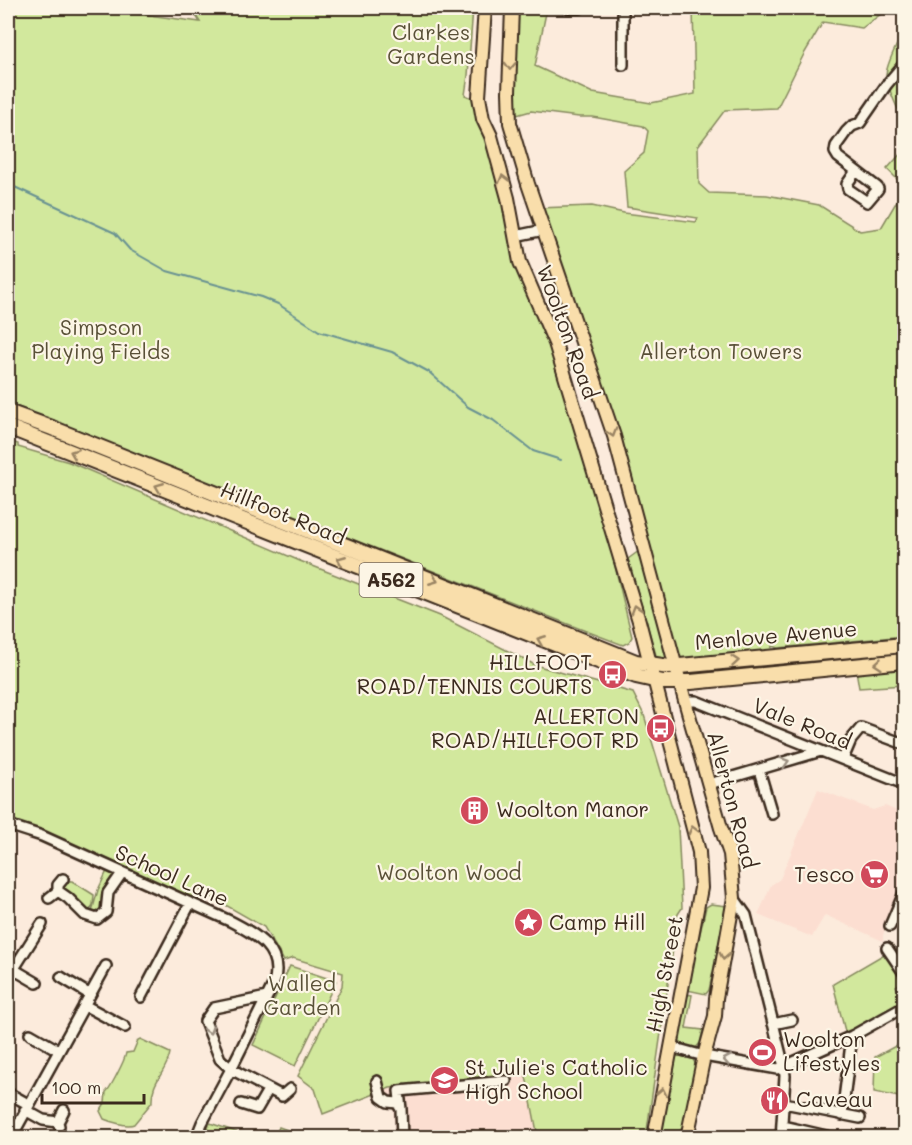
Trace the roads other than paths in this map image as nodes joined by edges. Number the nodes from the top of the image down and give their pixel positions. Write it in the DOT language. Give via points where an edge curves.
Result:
graph roads {
  1 [pos="485,8"];
  2 [pos="512,8"];
  3 [pos="568,8"];
  4 [pos="580,8"];
  5 [pos="622,8"];
  6 [pos="904,64"];
  7 [pos="623,65"];
  8 [pos="856,171"];
  9 [pos="544,230"];
  10 [pos="515,236"];
  11 [pos="8,412"];
  12 [pos="8,427"];
  13 [pos="644,639"];
  14 [pos="904,645"];
  15 [pos="622,656"];
  16 [pos="904,661"];
  17 [pos="651,666"];
  18 [pos="676,666"];
  19 [pos="656,681"];
  20 [pos="702,681"];
  21 [pos="680,682"];
  22 [pos="685,701"];
  23 [pos="904,744"];
  24 [pos="821,751"];
  25 [pos="843,759"];
  26 [pos="759,770"];
  27 [pos="709,784"];
  28 [pos="904,784"];
  29 [pos="772,814"];
  30 [pos="8,825"];
  31 [pos="122,873"];
  32 [pos="63,879"];
  33 [pos="58,891"];
  34 [pos="904,892"];
  35 [pos="50,898"];
  36 [pos="734,898"];
  37 [pos="190,904"];
  38 [pos="42,924"];
  39 [pos="890,926"];
  40 [pos="887,948"];
  41 [pos="106,966"];
  42 [pos="13,969"];
  43 [pos="904,974"];
  44 [pos="61,977"];
  45 [pos="8,978"];
  46 [pos="37,983"];
  47 [pos="89,994"];
  48 [pos="267,997"];
  49 [pos="141,998"];
  50 [pos="84,1005"];
  51 [pos="904,1007"];
  52 [pos="792,1020"];
  53 [pos="773,1024"];
  54 [pos="125,1027"];
  55 [pos="30,1034"];
  56 [pos="852,1036"];
  57 [pos="671,1047"];
  58 [pos="58,1050"];
  59 [pos="704,1056"];
  60 [pos="784,1067"];
  61 [pos="231,1070"];
  62 [pos="377,1081"];
  63 [pos="506,1081"];
  64 [pos="290,1089"];
  65 [pos="268,1090"];
  66 [pos="8,1093"];
  67 [pos="784,1103"];
  68 [pos="241,1104"];
  69 [pos="27,1107"];
  70 [pos="401,1109"];
  71 [pos="64,1110"];
  72 [pos="842,1115"];
  73 [pos="860,1118"];
  74 [pos="783,1126"];
  75 [pos="11,1137"];
  76 [pos="196,1137"];
  77 [pos="402,1137"];
  78 [pos="654,1137"];
  79 [pos="687,1137"];
  80 [pos="781,1137"];
  81 [pos="835,1137"];
  10 -- 1 [label="main road, Woolton Road, one-way" via="479,97"];
  2 -- 9 [label="main road, Woolton Road, one-way" via="510,123"];
  3 -- 4 [label="street"];
  5 -- 7 [label="street"];
  6 -- 8 [label="street" via="860,123 852,126 836,146 838,157"];
  9 -- 10 [label="street"];
  9 -- 18 [label="main road, Woolton Road, one-way" via="614,436"];
  13 -- 10 [label="main road, Woolton Road, one-way" via="555,343 520,262"];
  11 -- 15 [label="highway, Hillfoot Road / A562, one-way"];
  19 -- 12 [label="highway, Hillfoot Road / A562, one-way" via="580,655"];
  13 -- 15 [label="main road" via="635,653"];
  13 -- 17 [label="main road, Woolton Road"];
  18 -- 14 [label="highway, Menlove Avenue / A562, one-way"];
  15 -- 17 [label="highway, Hillfoot Road / A562"];
  16 -- 20 [label="highway, Menlove Avenue / A562, one-way"];
  17 -- 18 [label="highway, Menlove Avenue / A562"];
  17 -- 19 [label="main road, Woolton Road"];
  18 -- 21 [label="main road, Woolton Road"];
  19 -- 21 [label="highway, Hillfoot Road / A562"];
  57 -- 19 [label="main road, High Street, one-way" via="701,888 699,852"];
  20 -- 21 [label="highway, Menlove Avenue / A562"];
  20 -- 22 [label="main road"];
  21 -- 22 [label="main road, Allerton Road"];
  22 -- 24 [label="street, Vale Road" via="696,701"];
  22 -- 27 [label="main road, Allerton Road"];
  23 -- 25 [label="street" via="861,728"];
  24 -- 25 [label="street, Vale Road"];
  26 -- 24 [label="street, one-way"];
  25 -- 28 [label="street, Vale Road"];
  26 -- 27 [label="street"];
  26 -- 29 [label="street"];
  27 -- 36 [label="main road, Allerton Road" via="730,854"];
  30 -- 31 [label="street, School Lane" via="42,836"];
  31 -- 33 [label="street" via="108,894 106,912 101,918 86,915"];
  31 -- 37 [label="street, School Lane"];
  32 -- 33 [label="street"];
  33 -- 35 [label="street"];
  34 -- 39 [label="street"];
  36 -- 53 [label="street, Allerton Road" via="746,915"];
  36 -- 59 [label="main road, one-way" via="715,1016"];
  37 -- 48 [label="street, School Lane" via="258,936 276,967"];
  37 -- 49 [label="street"];
  38 -- 42 [label="street"];
  40 -- 43 [label="street"];
  41 -- 47 [label="street"];
  42 -- 45 [label="street"];
  42 -- 46 [label="street"];
  44 -- 47 [label="street"];
  47 -- 50 [label="street"];
  48 -- 61 [label="street, School Lane"];
  48 -- 61 [label="street, one-way" via="214,1008 205,1022 220,1059"];
  50 -- 54 [label="street"];
  50 -- 58 [label="street"];
  51 -- 56 [label="street"];
  52 -- 53 [label="street"];
  53 -- 60 [label="street, Allerton Road"];
  55 -- 58 [label="street"];
  56 -- 60 [label="street"];
  56 -- 72 [label="street"];
  57 -- 59 [label="street"];
  78 -- 57 [label="main road, High Street, one-way"];
  58 -- 69 [label="street"];
  60 -- 59 [label="street, one-way"];
  59 -- 79 [label="main road"];
  60 -- 67 [label="street, Allerton Road"];
  61 -- 65 [label="street"];
  61 -- 76 [label="street, School Lane"];
  62 -- 70 [label="street" via="381,1097 397,1103"];
  63 -- 70 [label="street" via="399,1091"];
  64 -- 65 [label="street" via="282,1096"];
  65 -- 68 [label="street" via="257,1109"];
  66 -- 69 [label="street"];
  67 -- 72 [label="street"];
  67 -- 74 [label="street, Allerton Road"];
  69 -- 71 [label="street" via="58,1124"];
  69 -- 75 [label="street"];
  70 -- 77 [label="street"];
  72 -- 73 [label="street"];
  74 -- 80 [label="street, Allerton Road"];
  74 -- 81 [label="street"];
}
